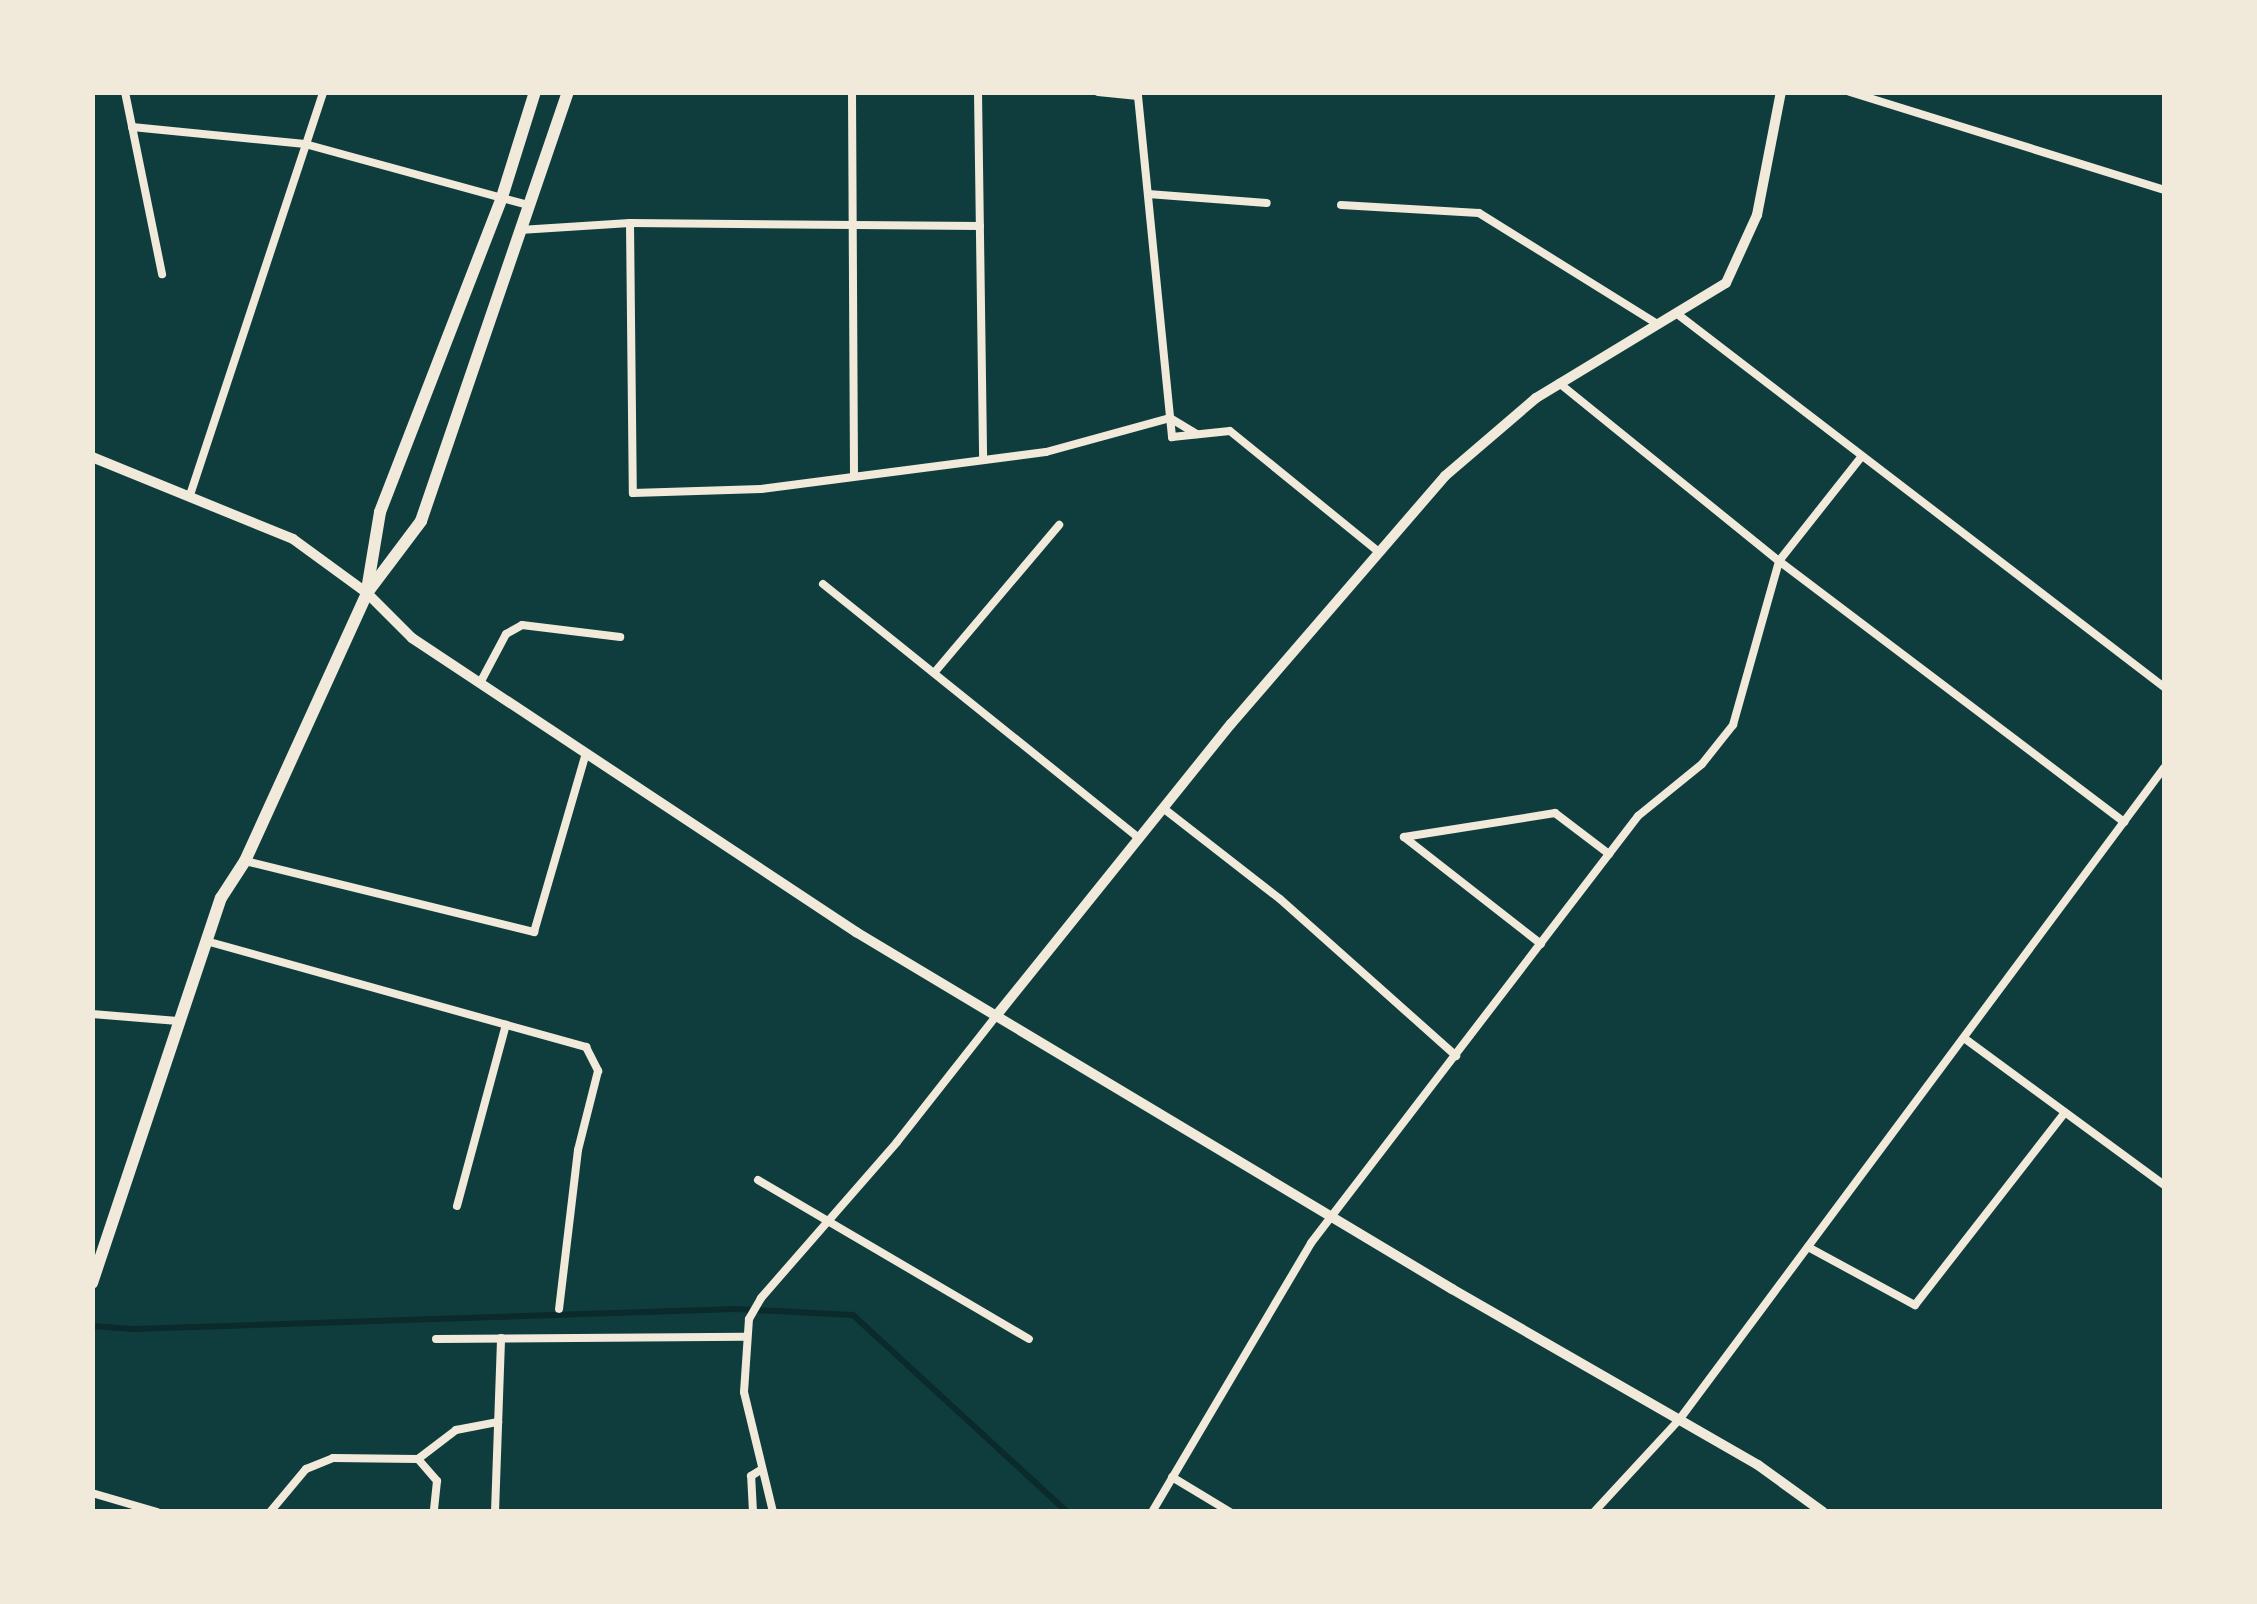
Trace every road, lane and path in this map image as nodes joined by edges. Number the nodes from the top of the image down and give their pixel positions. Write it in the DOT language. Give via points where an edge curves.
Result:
graph roads {
  1 [pos="125,92"];
  2 [pos="323,92"];
  3 [pos="536,92"];
  4 [pos="568,92"];
  5 [pos="852,92"];
  6 [pos="978,92"];
  7 [pos="1098,92"];
  8 [pos="1782,92"];
  9 [pos="1850,92"];
  10 [pos="132,126"];
  11 [pos="306,144"];
  12 [pos="2164,190"];
  13 [pos="1148,194"];
  14 [pos="502,197"];
  15 [pos="1267,203"];
  16 [pos="528,205"];
  17 [pos="1342,205"];
  18 [pos="630,223"];
  19 [pos="849,225"];
  20 [pos="980,226"];
  21 [pos="520,230"];
  22 [pos="162,274"];
  23 [pos="1675,312"];
  24 [pos="1656,324"];
  25 [pos="1559,383"];
  26 [pos="1170,418"];
  27 [pos="1196,434"];
  28 [pos="92,458"];
  29 [pos="1861,458"];
  30 [pos="983,460"];
  31 [pos="854,476"];
  32 [pos="190,495"];
  33 [pos="1059,525"];
  34 [pos="1380,552"];
  35 [pos="1779,560"];
  36 [pos="823,584"];
  37 [pos="367,592"];
  38 [pos="620,637"];
  39 [pos="934,673"];
  40 [pos="480,684"];
  41 [pos="2164,687"];
  42 [pos="586,753"];
  43 [pos="2164,768"];
  44 [pos="1163,808"];
  45 [pos="2124,822"];
  46 [pos="1140,838"];
  47 [pos="1609,854"];
  48 [pos="244,860"];
  49 [pos="206,942"];
  50 [pos="1541,944"];
  51 [pos="92,1014"];
  52 [pos="996,1016"];
  53 [pos="178,1022"];
  54 [pos="506,1024"];
  55 [pos="1964,1038"];
  56 [pos="1456,1056"];
  57 [pos="2065,1112"];
  58 [pos="758,1180"];
  59 [pos="2164,1185"];
  60 [pos="457,1206"];
  61 [pos="1334,1218"];
  62 [pos="829,1220"];
  63 [pos="1808,1246"];
  64 [pos="92,1283"];
  65 [pos="558,1309"];
  66 [pos="744,1337"];
  67 [pos="501,1338"];
  68 [pos="436,1339"];
  69 [pos="1028,1339"];
  70 [pos="1680,1420"];
  71 [pos="498,1422"];
  72 [pos="418,1458"];
  73 [pos="762,1469"];
  74 [pos="1172,1477"];
  75 [pos="95,1495"];
  76 [pos="1816,1509"];
  77 [pos="97,1512"];
  78 [pos="157,1512"];
  79 [pos="270,1512"];
  80 [pos="434,1512"];
  81 [pos="495,1512"];
  82 [pos="753,1512"];
  83 [pos="773,1512"];
  84 [pos="1152,1512"];
  85 [pos="1230,1512"];
  86 [pos="1594,1512"];
  1 -- 10 [label="street"];
  2 -- 11 [label="street"];
  3 -- 14 [label="highway"];
  4 -- 16 [label="highway"];
  5 -- 19 [label="street"];
  6 -- 20 [label="street"];
  7 -- 13 [label="street" via="1138,96"];
  8 -- 23 [label="street" via="1749,241 1726,283"];
  9 -- 12 [label="street"];
  10 -- 11 [label="street"];
  10 -- 22 [label="street"];
  11 -- 14 [label="street"];
  11 -- 32 [label="street"];
  13 -- 15 [label="street"];
  13 -- 26 [label="street"];
  14 -- 16 [label="street"];
  14 -- 37 [label="highway" via="380,512"];
  16 -- 21 [label="highway"];
  17 -- 24 [label="street" via="1479,213"];
  18 -- 19 [label="street"];
  18 -- 21 [label="street"];
  18 -- 31 [label="street" via="633,493 761,489"];
  19 -- 20 [label="street"];
  19 -- 31 [label="street"];
  20 -- 30 [label="street"];
  21 -- 37 [label="highway" via="421,521"];
  23 -- 24 [label="street"];
  23 -- 29 [label="street"];
  24 -- 25 [label="street"];
  25 -- 34 [label="street" via="1446,476"];
  25 -- 35 [label="street"];
  26 -- 27 [label="street"];
  26 -- 27 [label="street" via="1172,437"];
  26 -- 30 [label="street" via="1046,452"];
  27 -- 34 [label="street" via="1230,430"];
  28 -- 32 [label="street"];
  29 -- 35 [label="street"];
  29 -- 41 [label="street"];
  30 -- 31 [label="street"];
  32 -- 37 [label="street" via="293,539"];
  33 -- 39 [label="street"];
  34 -- 44 [label="street"];
  35 -- 45 [label="street"];
  35 -- 47 [label="street" via="1733,725 1702,764 1638,816"];
  36 -- 39 [label="street"];
  37 -- 40 [label="street" via="412,638"];
  37 -- 48 [label="highway"];
  38 -- 40 [label="street" via="522,625 506,634"];
  39 -- 46 [label="street"];
  40 -- 42 [label="street"];
  42 -- 48 [label="street" via="534,932"];
  42 -- 52 [label="street"];
  43 -- 45 [label="street"];
  44 -- 46 [label="street"];
  44 -- 56 [label="street" via="1280,899"];
  45 -- 55 [label="street"];
  46 -- 52 [label="street"];
  47 -- 50 [label="street"];
  47 -- 50 [label="street" via="1556,812 1404,837"];
  48 -- 49 [label="highway"];
  49 -- 53 [label="highway"];
  49 -- 54 [label="street"];
  50 -- 56 [label="street"];
  51 -- 53 [label="street"];
  52 -- 61 [label="street"];
  52 -- 62 [label="street"];
  53 -- 64 [label="highway"];
  54 -- 60 [label="street"];
  54 -- 65 [label="street" via="586,1047 598,1071 578,1150"];
  55 -- 57 [label="street"];
  55 -- 63 [label="street"];
  56 -- 61 [label="street"];
  57 -- 59 [label="street"];
  57 -- 63 [label="street" via="1915,1304"];
  58 -- 62 [label="street"];
  61 -- 70 [label="street"];
  61 -- 74 [label="street" via="1311,1243"];
  62 -- 66 [label="street" via="762,1298"];
  62 -- 69 [label="street"];
  63 -- 70 [label="street"];
  66 -- 67 [label="street"];
  66 -- 73 [label="street" via="744,1392"];
  67 -- 68 [label="street"];
  67 -- 71 [label="street"];
  70 -- 76 [label="street" via="1758,1465"];
  70 -- 86 [label="street"];
  71 -- 72 [label="street" via="456,1430"];
  71 -- 81 [label="street"];
  72 -- 79 [label="street" via="334,1458 306,1469"];
  72 -- 80 [label="street" via="437,1481"];
  73 -- 82 [label="street" via="751,1476"];
  73 -- 83 [label="street"];
  74 -- 84 [label="street"];
  74 -- 85 [label="street"];
  75 -- 77 [label="street"];
  75 -- 78 [label="street"];
}
